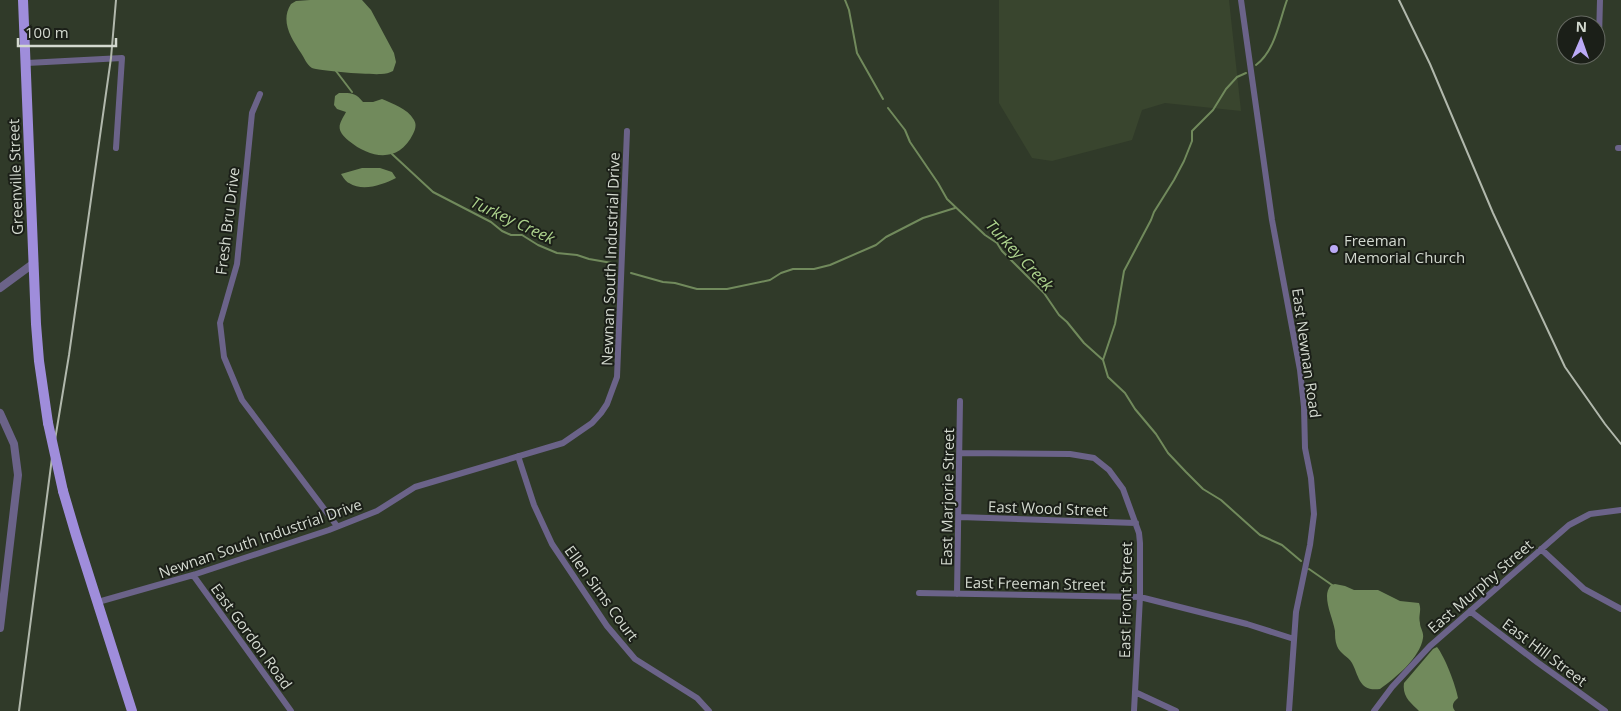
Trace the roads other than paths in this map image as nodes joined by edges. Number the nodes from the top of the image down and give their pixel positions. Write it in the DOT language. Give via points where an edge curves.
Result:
graph roads {
  1 [pos="23,0"];
  2 [pos="1241,0"];
  3 [pos="1600,0"];
  4 [pos="1600,15"];
  5 [pos="26,63"];
  6 [pos="260,94"];
  7 [pos="627,131"];
  8 [pos="116,148"];
  9 [pos="34,263"];
  10 [pos="0,288"];
  11 [pos="960,400"];
  12 [pos="0,412"];
  13 [pos="960,453"];
  14 [pos="518,456"];
  15 [pos="1621,510"];
  16 [pos="960,517"];
  17 [pos="1136,524"];
  18 [pos="337,526"];
  19 [pos="1541,549"];
  20 [pos="193,575"];
  21 [pos="920,593"];
  22 [pos="958,594"];
  23 [pos="1140,597"];
  24 [pos="98,602"];
  25 [pos="1621,609"];
  26 [pos="1470,611"];
  27 [pos="0,628"];
  28 [pos="1294,639"];
  29 [pos="1135,692"];
  30 [pos="132,711"];
  31 [pos="291,711"];
  32 [pos="709,711"];
  33 [pos="1134,711"];
  34 [pos="1176,711"];
  35 [pos="1289,711"];
  36 [pos="1374,711"];
  37 [pos="1605,711"];
  1 -- 5 [label="main road, Greenville Street"];
  2 -- 28 [label="street, East Newnan Road" via="1272,220 1300,370 1305,448 1314,514"];
  3 -- 4 [label="street"];
  5 -- 8 [label="street" via="122,58"];
  5 -- 9 [label="main road, Greenville Street"];
  6 -- 18 [label="street, Fresh Bru Drive" via="252,113 237,264 220,323 224,357 242,400"];
  7 -- 14 [label="street, Newnan South Industrial Drive" via="617,376 607,404 592,423 563,442"];
  9 -- 10 [label="street"];
  9 -- 24 [label="main road, Greenville Street, bridge" via="39,361 48,423 76,535"];
  11 -- 13 [label="street, East Marjorie Street"];
  12 -- 27 [label="street" via="14,444 18,475"];
  13 -- 16 [label="street, East Marjorie Street"];
  13 -- 17 [label="street, East Front Street" via="1070,454 1094,458 1109,470 1123,489"];
  14 -- 18 [label="street, Newnan South Industrial Drive" via="414,487 377,511"];
  14 -- 32 [label="street, Ellen Sims Court" via="534,505 552,544 607,626 636,659 697,698"];
  15 -- 19 [label="street, East Murphy Street" via="1590,514 1569,525"];
  16 -- 17 [label="street, East Wood Street"];
  16 -- 22 [label="street, East Marjorie Street"];
  17 -- 23 [label="street, East Front Street" via="1140,544"];
  18 -- 20 [label="street, Newnan South Industrial Drive"];
  19 -- 25 [label="street" via="1584,589"];
  19 -- 26 [label="street, East Murphy Street"];
  20 -- 24 [label="street, Newnan South Industrial Drive"];
  20 -- 31 [label="street, East Gordon Road"];
  21 -- 22 [label="street, East Freeman Street"];
  22 -- 23 [label="street, East Freeman Street"];
  23 -- 28 [label="street, East Freeman Street"];
  23 -- 29 [label="street, East Front Street"];
  24 -- 30 [label="main road, Greenville Street"];
  26 -- 36 [label="street, East Murphy Street" via="1430,646"];
  26 -- 37 [label="street, East Hill Street"];
  28 -- 35 [label="street, East Newnan Road"];
  29 -- 33 [label="street, East Front Street"];
  29 -- 34 [label="street"];
}
